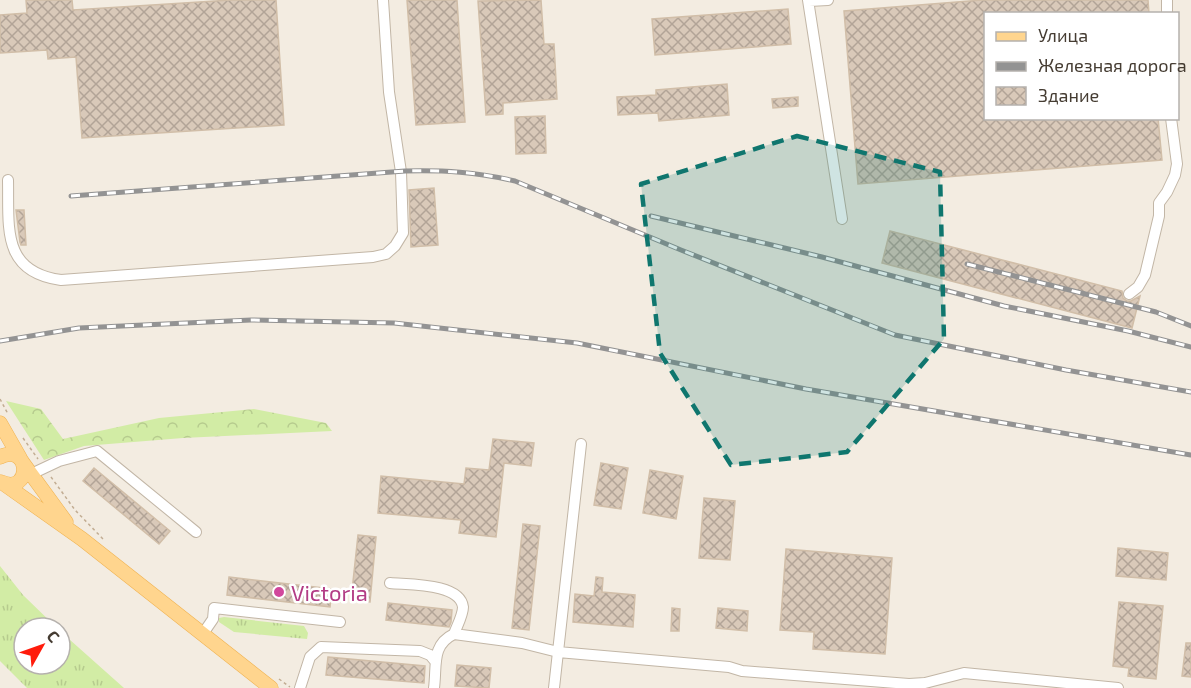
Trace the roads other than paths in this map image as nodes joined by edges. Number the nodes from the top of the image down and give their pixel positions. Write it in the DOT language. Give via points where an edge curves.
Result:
graph roads {
  1 [pos="383,0"];
  2 [pos="828,0"];
  3 [pos="809,1"];
  4 [pos="1171,120"];
  5 [pos="8,180"];
  6 [pos="842,219"];
  7 [pos="1129,294"];
  8 [pos="4,419"];
  9 [pos="580,444"];
  10 [pos="15,463"];
  11 [pos="2,483"];
  12 [pos="196,532"];
  13 [pos="82,539"];
  14 [pos="390,583"];
  15 [pos="340,622"];
  16 [pos="454,634"];
  17 [pos="202,635"];
  18 [pos="558,652"];
  19 [pos="435,661"];
  20 [pos="271,688"];
  21 [pos="300,688"];
  22 [pos="434,688"];
  23 [pos="554,688"];
  24 [pos="1118,688"];
  1 -- 5 [label="lane" via="389,92 401,172 403,233 386,254 61,280 46,278 14,252 9,238"];
  2 -- 3 [label="lane"];
  3 -- 6 [label="lane"];
  4 -- 7 [label="lane" via="1175,175 1159,203 1144,275"];
  8 -- 10 [label="main road"];
  9 -- 18 [label="lane"];
  10 -- 11 [label="main road" via="10,485"];
  10 -- 12 [label="lane" via="44,467 97,451"];
  10 -- 13 [label="main road"];
  11 -- 13 [label="main road"];
  13 -- 17 [label="main road"];
  14 -- 16 [label="lane" via="453,592 463,609"];
  15 -- 17 [label="lane" via="214,608 213,619"];
  16 -- 18 [label="lane"];
  16 -- 19 [label="lane" via="440,644"];
  17 -- 20 [label="main road"];
  18 -- 23 [label="lane"];
  18 -- 24 [label="lane" via="909,684 964,673"];
  19 -- 21 [label="lane" via="420,651 321,646 310,657"];
  19 -- 22 [label="lane"];
}
